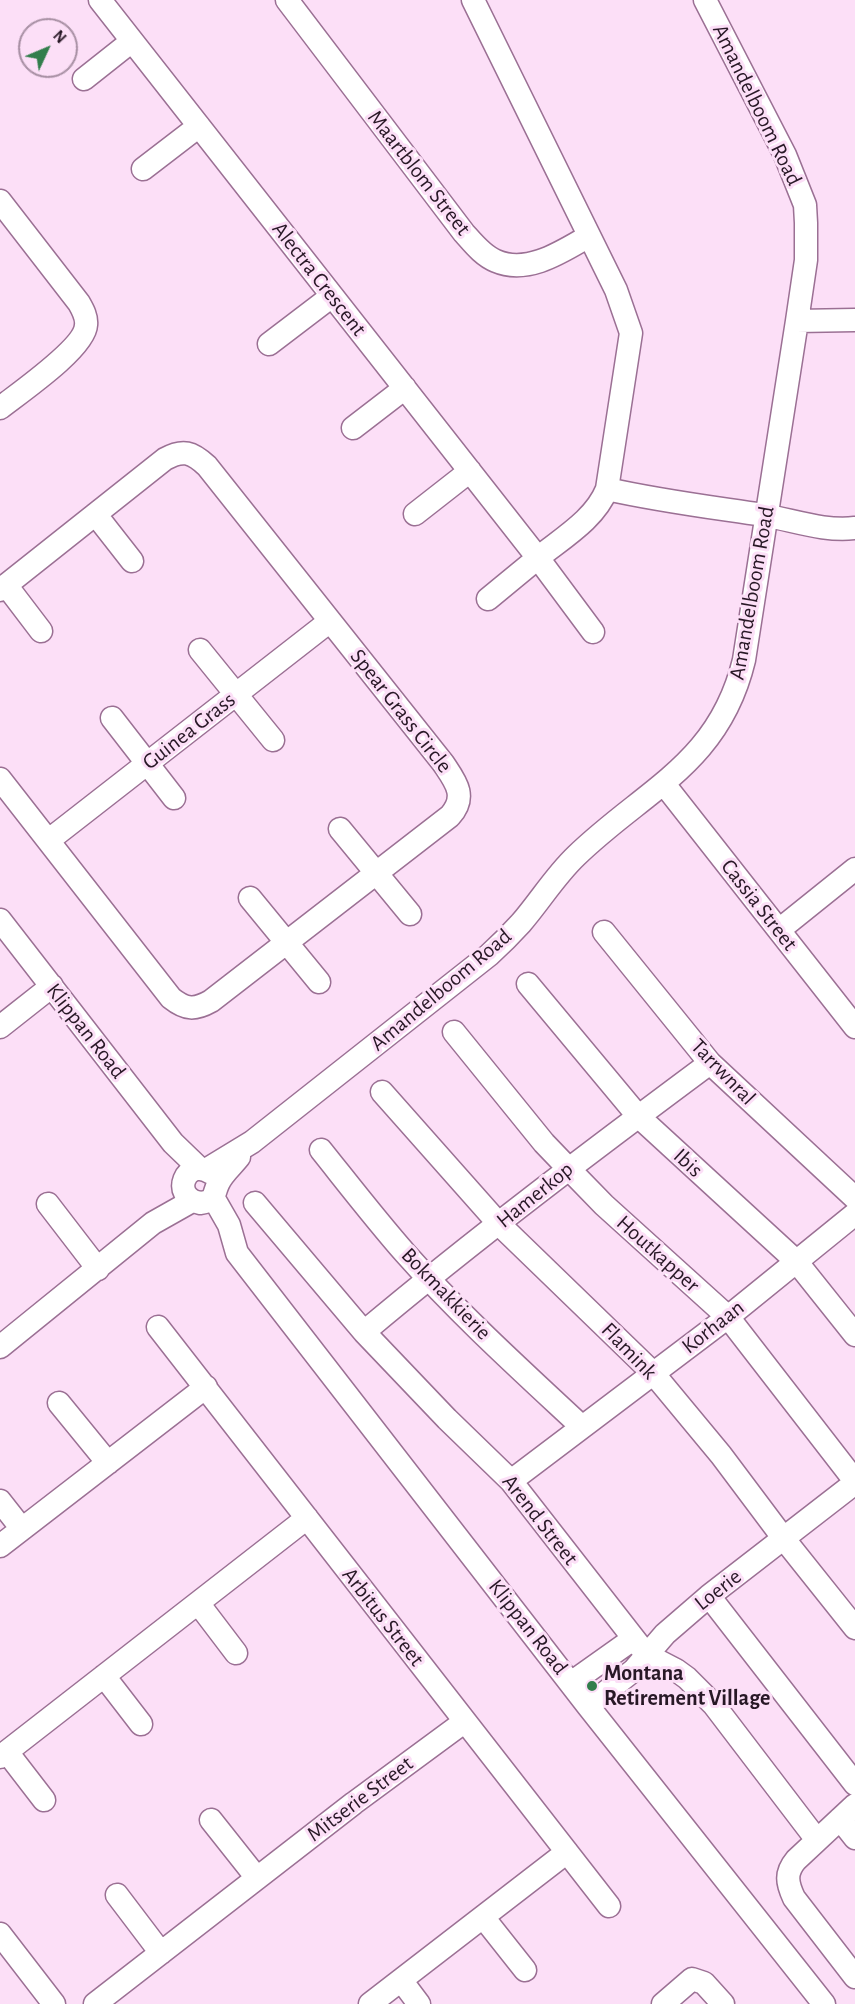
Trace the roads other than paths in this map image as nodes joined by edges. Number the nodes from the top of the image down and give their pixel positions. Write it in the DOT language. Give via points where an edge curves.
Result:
graph roads {
  1 [pos="100,0"];
  2 [pos="286,0"];
  3 [pos="474,0"];
  4 [pos="705,0"];
  5 [pos="132,41"];
  6 [pos="84,79"];
  7 [pos="199,126"];
  8 [pos="144,169"];
  9 [pos="0,201"];
  10 [pos="589,236"];
  11 [pos="332,296"];
  12 [pos="855,320"];
  13 [pos="797,321"];
  14 [pos="269,344"];
  15 [pos="405,388"];
  16 [pos="3,400"];
  17 [pos="353,428"];
  18 [pos="470,471"];
  19 [pos="608,489"];
  20 [pos="415,514"];
  21 [pos="96,515"];
  22 [pos="766,516"];
  23 [pos="855,528"];
  24 [pos="538,558"];
  25 [pos="132,561"];
  26 [pos="3,588"];
  27 [pos="488,599"];
  28 [pos="330,621"];
  29 [pos="41,631"];
  30 [pos="593,632"];
  31 [pos="200,650"];
  32 [pos="236,695"];
  33 [pos="112,718"];
  34 [pos="273,740"];
  35 [pos="147,763"];
  36 [pos="0,779"];
  37 [pos="663,784"];
  38 [pos="174,798"];
  39 [pos="340,829"];
  40 [pos="49,840"];
  41 [pos="855,869"];
  42 [pos="377,873"];
  43 [pos="250,898"];
  44 [pos="410,914"];
  45 [pos="0,920"];
  46 [pos="779,930"];
  47 [pos="604,932"];
  48 [pos="287,942"];
  49 [pos="319,982"];
  50 [pos="528,984"];
  51 [pos="52,986"];
  52 [pos="0,1027"];
  53 [pos="855,1027"];
  54 [pos="454,1032"];
  55 [pos="710,1063"];
  56 [pos="382,1092"];
  57 [pos="638,1116"];
  58 [pos="321,1150"];
  59 [pos="568,1168"];
  60 [pos="199,1186"];
  61 [pos="855,1198"];
  62 [pos="255,1203"];
  63 [pos="48,1204"];
  64 [pos="855,1214"];
  65 [pos="499,1224"];
  66 [pos="796,1261"];
  67 [pos="98,1269"];
  68 [pos="428,1278"];
  69 [pos="728,1317"];
  70 [pos="158,1327"];
  71 [pos="364,1332"];
  72 [pos="855,1335"];
  73 [pos="3,1338"];
  74 [pos="653,1373"];
  75 [pos="206,1387"];
  76 [pos="59,1402"];
  77 [pos="582,1427"];
  78 [pos="108,1463"];
  79 [pos="511,1481"];
  80 [pos="855,1482"];
  81 [pos="0,1501"];
  82 [pos="307,1518"];
  83 [pos="22,1529"];
  84 [pos="784,1539"];
  85 [pos="0,1546"];
  86 [pos="709,1596"];
  87 [pos="198,1603"];
  88 [pos="855,1628"];
  89 [pos="640,1647"];
  90 [pos="236,1653"];
  91 [pos="105,1676"];
  92 [pos="571,1683"];
  93 [pos="588,1706"];
  94 [pos="464,1722"];
  95 [pos="141,1724"];
  96 [pos="3,1754"];
  97 [pos="855,1784"];
  98 [pos="44,1800"];
  99 [pos="847,1812"];
  100 [pos="211,1821"];
  101 [pos="855,1838"];
  102 [pos="817,1840"];
  103 [pos="567,1852"];
  104 [pos="258,1878"];
  105 [pos="117,1895"];
  106 [pos="609,1906"];
  107 [pos="483,1917"];
  108 [pos="0,1934"];
  109 [pos="161,1953"];
  110 [pos="525,1970"];
  111 [pos="855,1977"];
  112 [pos="401,1980"];
  113 [pos="54,2004"];
  114 [pos="95,2004"];
  115 [pos="370,2004"];
  116 [pos="419,2004"];
  117 [pos="663,2004"];
  118 [pos="723,2004"];
  119 [pos="824,2004"];
  1 -- 5 [label="street, Alectra Crescent"];
  2 -- 10 [label="street, Maartblom Street" via="480,250 495,261 530,263"];
  3 -- 10 [label="street"];
  4 -- 13 [label="street, Amandelboom Road" via="785,155 805,205 806,260"];
  5 -- 6 [label="street"];
  5 -- 7 [label="street, Alectra Crescent"];
  7 -- 8 [label="street"];
  7 -- 11 [label="street, Alectra Crescent"];
  9 -- 16 [label="street" via="79,303 86,325 85,333 70,352"];
  10 -- 19 [label="street" via="616,290 631,333"];
  11 -- 14 [label="street"];
  11 -- 15 [label="street, Alectra Crescent"];
  12 -- 13 [label="street"];
  13 -- 22 [label="street, Amandelboom Road"];
  15 -- 17 [label="street"];
  15 -- 18 [label="street, Alectra Crescent"];
  18 -- 20 [label="street"];
  18 -- 24 [label="street, Alectra Crescent"];
  19 -- 22 [label="street" via="652,500"];
  19 -- 24 [label="street" via="596,510"];
  21 -- 25 [label="street"];
  21 -- 26 [label="street, Spear Grass Circle"];
  21 -- 28 [label="street, Spear Grass Circle" via="165,459 191,453 207,466"];
  22 -- 23 [label="street" via="801,524"];
  22 -- 37 [label="street, Amandelboom Road" via="739,681 715,730"];
  24 -- 27 [label="street"];
  24 -- 30 [label="street, Alectra Crescent"];
  26 -- 29 [label="street"];
  28 -- 32 [label="street, Guinea Grass"];
  28 -- 42 [label="street, Spear Grass Circle" via="443,763 460,796 450,816"];
  31 -- 32 [label="street"];
  32 -- 34 [label="street"];
  32 -- 35 [label="street, Guinea Grass"];
  33 -- 35 [label="street"];
  35 -- 38 [label="street"];
  35 -- 40 [label="street, Guinea Grass"];
  36 -- 40 [label="street, Spear Grass Circle"];
  37 -- 46 [label="street, Cassia Street"];
  37 -- 60 [label="street, Amandelboom Road" via="576,856 483,961"];
  39 -- 42 [label="street"];
  40 -- 48 [label="street, Spear Grass Circle" via="171,998 184,1007 193,1009 211,1001"];
  41 -- 46 [label="street"];
  42 -- 44 [label="street"];
  42 -- 48 [label="street, Spear Grass Circle"];
  43 -- 48 [label="street"];
  45 -- 51 [label="street, Klippan Road"];
  46 -- 53 [label="street, Cassia Street"];
  47 -- 55 [label="street, Tarrwnral"];
  48 -- 49 [label="street"];
  50 -- 57 [label="street, Ibis"];
  51 -- 52 [label="street"];
  51 -- 60 [label="street, Klippan Road" via="173,1143"];
  54 -- 59 [label="street, Houtkapper"];
  55 -- 57 [label="street, Hamerkop"];
  55 -- 61 [label="street, Tarrwnral"];
  56 -- 65 [label="street, Flamink"];
  57 -- 59 [label="street, Hamerkop"];
  57 -- 66 [label="street, Ibis"];
  58 -- 68 [label="street, Bokmakkierie"];
  59 -- 65 [label="street, Hamerkop"];
  59 -- 69 [label="street, Houtkapper"];
  60 -- 67 [label="street, Amandelboom Road"];
  60 -- 92 [label="street, Klippan Road" via="229,1225 237,1253"];
  62 -- 71 [label="street, Arend Street"];
  63 -- 67 [label="street"];
  64 -- 66 [label="street, Korhaan"];
  65 -- 68 [label="street, Hamerkop"];
  65 -- 74 [label="street, Flamink"];
  66 -- 69 [label="street, Korhaan"];
  66 -- 72 [label="street, Ibis"];
  67 -- 73 [label="street, Amandelboom Road"];
  68 -- 71 [label="street, Hamerkop"];
  68 -- 77 [label="street, Bokmakkierie"];
  69 -- 74 [label="street, Korhaan"];
  69 -- 80 [label="street, Houtkapper"];
  70 -- 75 [label="street, Arbitus Street"];
  71 -- 79 [label="street, Arend Street"];
  74 -- 77 [label="street, Korhaan"];
  74 -- 84 [label="street, Flamink"];
  75 -- 78 [label="street"];
  75 -- 82 [label="street, Arbitus Street"];
  76 -- 78 [label="street"];
  77 -- 79 [label="street, Korhaan"];
  78 -- 83 [label="street"];
  79 -- 89 [label="street, Arend Street"];
  80 -- 84 [label="street, Loerie"];
  81 -- 83 [label="street"];
  82 -- 87 [label="street"];
  82 -- 94 [label="street, Arbitus Street"];
  83 -- 85 [label="street"];
  84 -- 86 [label="street, Loerie"];
  84 -- 88 [label="street, Flamink"];
  86 -- 89 [label="street, Loerie" via="665,1634"];
  86 -- 97 [label="street"];
  87 -- 90 [label="street"];
  87 -- 91 [label="street"];
  89 -- 92 [label="street, Loerie"];
  89 -- 93 [label="street, Loerie" via="634,1670"];
  89 -- 102 [label="street, Arend Street" via="676,1670 714,1705"];
  91 -- 95 [label="street"];
  91 -- 96 [label="street"];
  92 -- 93 [label="street, Klippan Road"];
  93 -- 119 [label="street, Klippan Road"];
  94 -- 103 [label="street, Arbitus Street"];
  94 -- 104 [label="street, Mitserie Street"];
  96 -- 98 [label="street"];
  99 -- 101 [label="street"];
  99 -- 102 [label="street"];
  100 -- 104 [label="street"];
  102 -- 111 [label="street" via="790,1867 788,1885"];
  103 -- 106 [label="street, Arbitus Street"];
  103 -- 107 [label="street"];
  104 -- 109 [label="street, Mitserie Street"];
  105 -- 109 [label="street"];
  107 -- 110 [label="street"];
  107 -- 112 [label="street"];
  108 -- 113 [label="street"];
  109 -- 114 [label="street, Mitserie Street"];
  112 -- 115 [label="street"];
  112 -- 116 [label="street"];
  117 -- 118 [label="street" via="692,1979 704,1983"];
}
